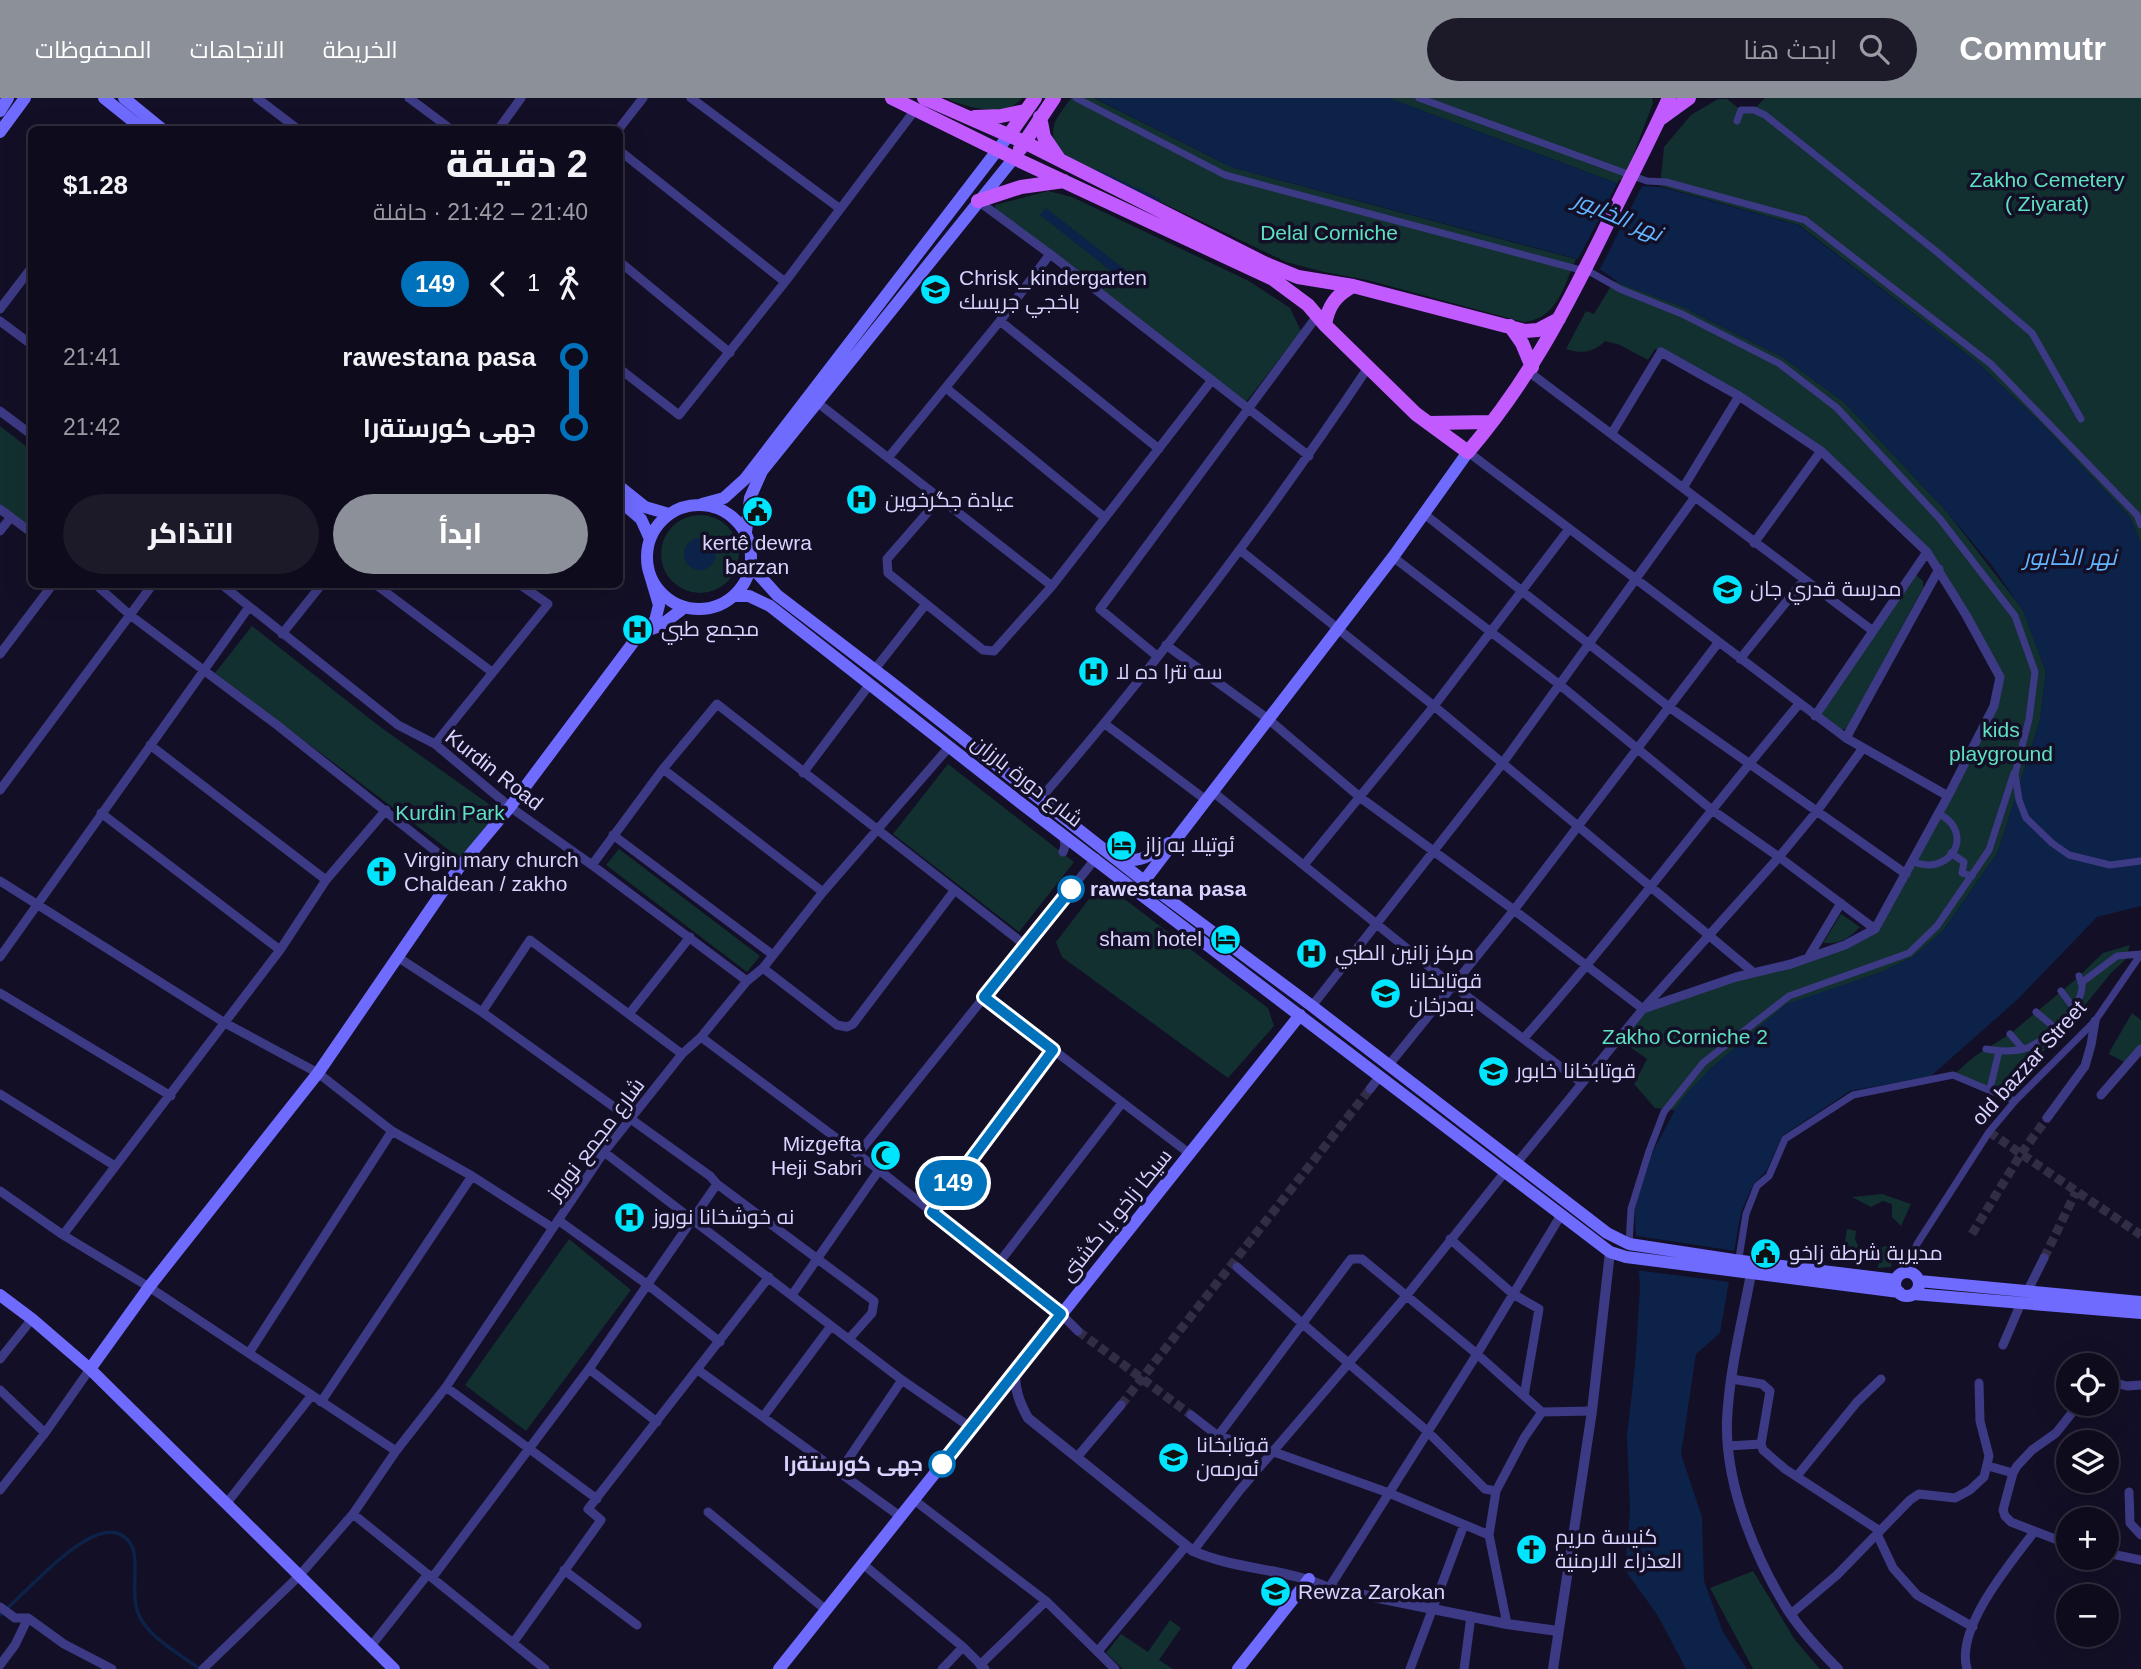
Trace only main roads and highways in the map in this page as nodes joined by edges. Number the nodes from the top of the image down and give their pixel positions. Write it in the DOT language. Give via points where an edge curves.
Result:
graph roads {
  1 [pos="8,98"];
  2 [pos="25,98"];
  3 [pos="104,98"];
  4 [pos="124,98"];
  5 [pos="892,98"];
  6 [pos="924,98"];
  7 [pos="1054,98"];
  8 [pos="1669,98"];
  9 [pos="1689,98"];
  10 [pos="1030,104"];
  11 [pos="0,111"];
  12 [pos="964,115"];
  13 [pos="1041,115"];
  14 [pos="137,126"];
  15 [pos="158,126"];
  16 [pos="1656,126"];
  17 [pos="0,132"];
  18 [pos="1009,135"];
  19 [pos="1024,142"];
  20 [pos="997,150"];
  21 [pos="1014,158"];
  22 [pos="1063,162"];
  23 [pos="1065,181"];
  24 [pos="978,201"];
  25 [pos="1353,286"];
  26 [pos="1563,314"];
  27 [pos="1321,321"];
  28 [pos="1510,326"];
  29 [pos="1530,370"];
  30 [pos="1492,422"];
  31 [pos="1428,423"];
  32 [pos="1468,452"];
  33 [pos="623,489"];
  34 [pos="702,504"];
  35 [pos="623,505"];
  36 [pos="669,514"];
  37 [pos="746,532"];
  38 [pos="650,538"];
  39 [pos="751,563"];
  40 [pos="650,575"];
  41 [pos="734,596"];
  42 [pos="685,607"];
  43 [pos="641,632"];
  44 [pos="1178,837"];
  45 [pos="1117,860"];
  46 [pos="1144,881"];
  47 [pos="1296,1012"];
  48 [pos="1384,1071"];
  49 [pos="1736,1266"];
  50 [pos="1897,1286"];
  51 [pos="1917,1287"];
  52 [pos="0,1295"];
  53 [pos="2141,1302"];
  54 [pos="2141,1313"];
  55 [pos="90,1369"];
  56 [pos="1309,1579"];
  57 [pos="394,1669"];
  58 [pos="779,1669"];
  59 [pos="1238,1669"];
  1 -- 11 [label="main road"];
  2 -- 17 [label="main road"];
  3 -- 14 [label="main road"];
  4 -- 15 [label="main road"];
  5 -- 20 [label="main road"];
  6 -- 12 [label="main road"];
  7 -- 13 [label="main road"];
  8 -- 16 [label="main road"];
  9 -- 16 [label="main road"];
  10 -- 12 [label="main road" via="1001,116"];
  10 -- 18 [label="main road"];
  12 -- 18 [label="main road"];
  13 -- 19 [label="main road"];
  13 -- 22 [label="main road" via="1044,137"];
  16 -- 26 [label="main road"];
  18 -- 19 [label="main road"];
  18 -- 20 [label="main road"];
  19 -- 21 [label="main road"];
  19 -- 22 [label="main road"];
  20 -- 21 [label="main road"];
  20 -- 34 [label="main road" via="745,479 724,498"];
  21 -- 23 [label="main road"];
  21 -- 24 [label="main road"];
  22 -- 25 [label="main road" via="1281,271 1316,282"];
  23 -- 24 [label="main road" via="1021,187"];
  23 -- 27 [label="main road" via="1273,279"];
  24 -- 37 [label="main road" via="762,471 750,498"];
  25 -- 27 [label="main road" via="1336,298"];
  25 -- 28 [label="main road"];
  26 -- 28 [label="main road" via="1538,330"];
  26 -- 29 [label="main road"];
  27 -- 31 [label="main road"];
  28 -- 29 [label="main road" via="1522,343"];
  29 -- 30 [label="main road"];
  30 -- 31 [label="main road"];
  30 -- 32 [label="main road"];
  31 -- 32 [label="main road"];
  32 -- 44 [label="main road"];
  33 -- 36 [label="main road" via="645,507"];
  34 -- 36 [label="main road"];
  34 -- 37 [label="main road" via="728,513"];
  35 -- 38 [label="main road" via="640,519"];
  36 -- 38 [label="main road"];
  37 -- 39 [label="main road"];
  38 -- 40 [label="main road"];
  39 -- 41 [label="main road"];
  39 -- 45 [label="main road, شارع دورة بارزان" via="777,595"];
  40 -- 42 [label="main road" via="664,595"];
  40 -- 43 [label="main road" via="659,606 655,621"];
  41 -- 42 [label="main road" via="711,608"];
  41 -- 47 [label="main road, شارع دورة بارزان" via="764,602"];
  42 -- 43 [label="main road" via="660,626"];
  43 -- 55 [label="main road" via="458,869 318,1073"];
  44 -- 45 [label="main road" via="1136,862"];
  44 -- 46 [label="main road"];
  45 -- 46 [label="main road, شارع دورة بارزان"];
  46 -- 48 [label="main road, شارع دورة بارزان" via="1312,1006"];
  47 -- 48 [label="main road, شارع دورة بارزان"];
  47 -- 58 [label="main road, سیکا زاخو یا گشتى" via="1190,1154"];
  48 -- 49 [label="main road" via="1606,1233 1629,1244"];
  48 -- 49 [label="main road" via="1610,1252 1626,1258"];
  49 -- 50 [label="main road"];
  49 -- 50 [label="main road" via="1751,1274"];
  50 -- 51 [label="main road" via="1905,1296"];
  50 -- 51 [label="main road" via="1900,1274 1907,1272 1913,1273"];
  51 -- 53 [label="main road" via="2028,1290"];
  51 -- 54 [label="main road" via="2021,1303"];
  52 -- 55 [label="main road"];
  55 -- 57 [label="main road"];
  56 -- 59 [label="main road"];
}
